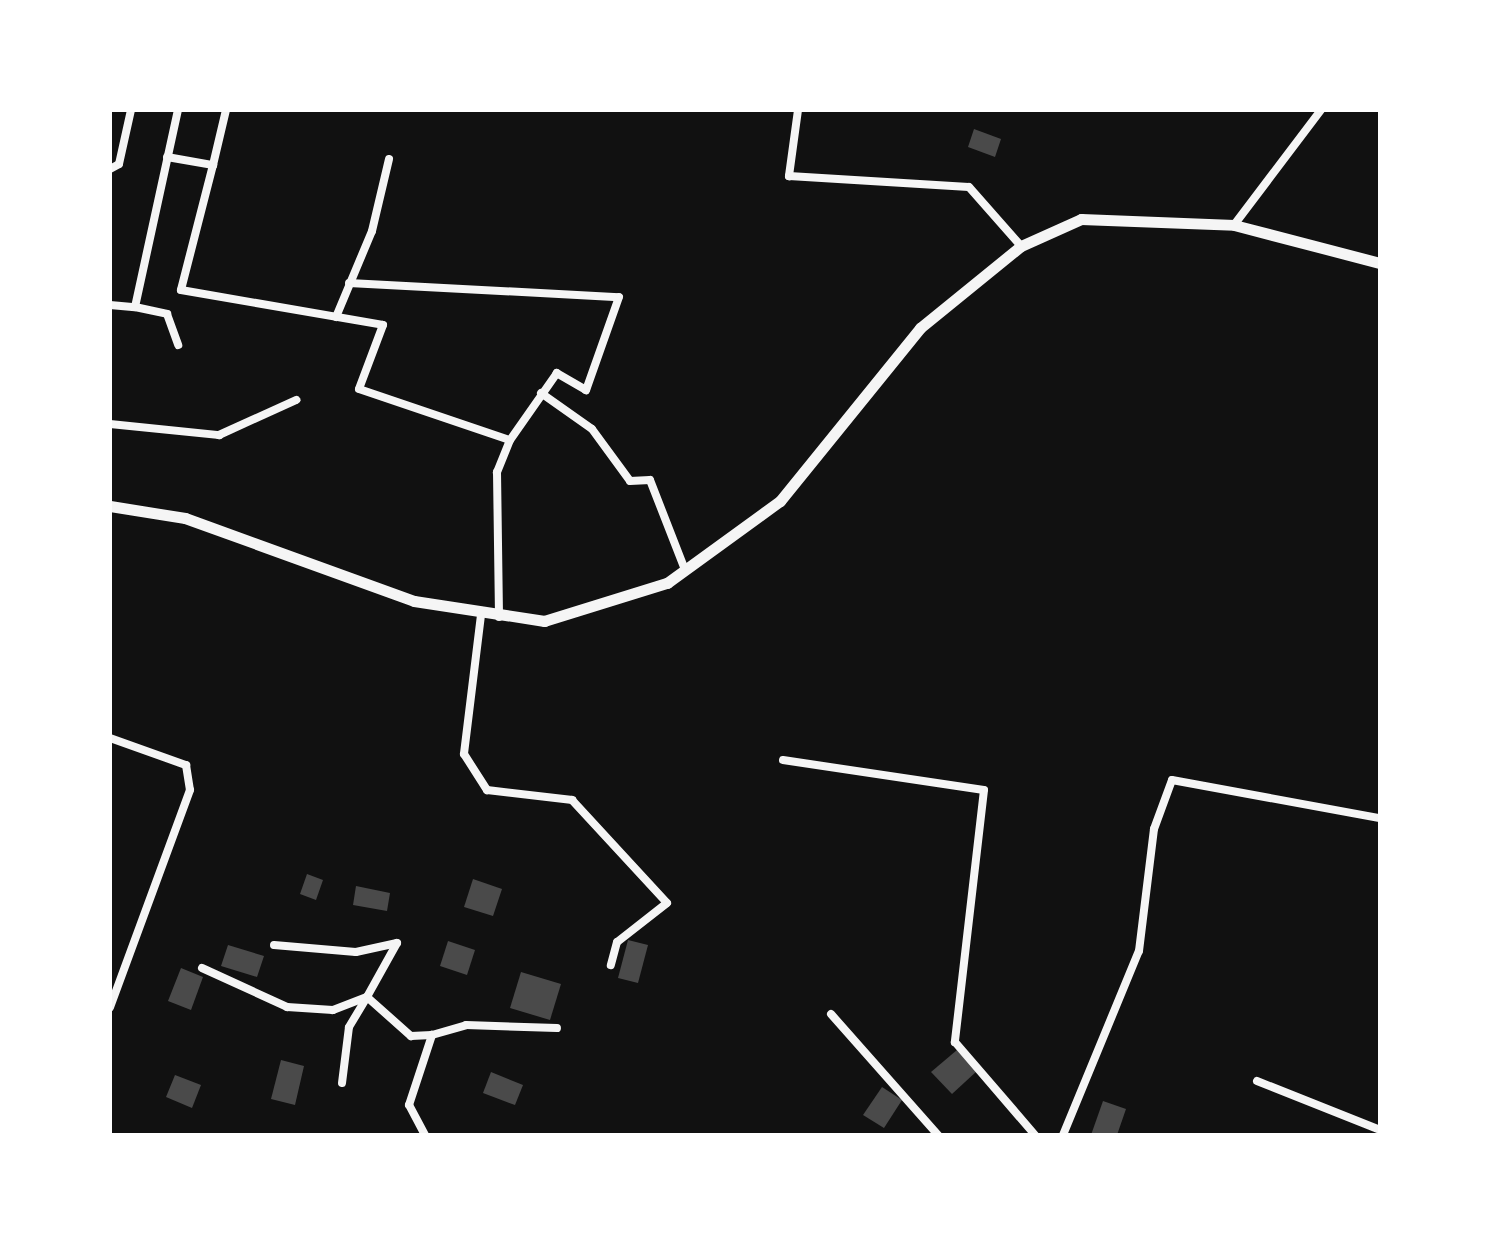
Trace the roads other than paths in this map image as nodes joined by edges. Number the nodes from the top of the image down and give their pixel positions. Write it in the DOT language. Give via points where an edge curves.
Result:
graph roads {
  1 [pos="131,110"];
  2 [pos="178,110"];
  3 [pos="226,110"];
  4 [pos="798,110"];
  5 [pos="1322,110"];
  6 [pos="167,158"];
  7 [pos="388,159"];
  8 [pos="213,165"];
  9 [pos="110,169"];
  10 [pos="1234,224"];
  11 [pos="1021,246"];
  12 [pos="1380,264"];
  13 [pos="349,283"];
  14 [pos="110,305"];
  15 [pos="135,307"];
  16 [pos="336,317"];
  17 [pos="178,345"];
  18 [pos="541,393"];
  19 [pos="296,400"];
  20 [pos="110,424"];
  21 [pos="510,440"];
  22 [pos="110,506"];
  23 [pos="685,570"];
  24 [pos="481,614"];
  25 [pos="499,618"];
  26 [pos="110,738"];
  27 [pos="783,760"];
  28 [pos="1380,818"];
  29 [pos="274,944"];
  30 [pos="611,966"];
  31 [pos="202,968"];
  32 [pos="368,997"];
  33 [pos="110,1008"];
  34 [pos="830,1014"];
  35 [pos="557,1028"];
  36 [pos="432,1035"];
  37 [pos="1257,1081"];
  38 [pos="342,1084"];
  39 [pos="1380,1130"];
  40 [pos="425,1135"];
  41 [pos="938,1135"];
  42 [pos="1035,1135"];
  43 [pos="1063,1135"];
  1 -- 9 [label="street" via="120,164"];
  2 -- 6 [label="street"];
  3 -- 8 [label="street"];
  4 -- 11 [label="street" via="789,176 970,188"];
  5 -- 10 [label="street"];
  6 -- 8 [label="street"];
  6 -- 15 [label="street"];
  7 -- 13 [label="street"];
  8 -- 16 [label="street" via="181,290"];
  10 -- 11 [label="main road" via="1082,220"];
  10 -- 12 [label="main road"];
  11 -- 23 [label="main road" via="920,328 780,501"];
  13 -- 16 [label="street"];
  13 -- 18 [label="street" via="619,297 586,390 556,373"];
  14 -- 15 [label="street"];
  15 -- 17 [label="street" via="167,314"];
  16 -- 21 [label="street" via="383,326 359,389"];
  18 -- 21 [label="street"];
  18 -- 23 [label="street" via="592,429 630,481 650,480"];
  19 -- 20 [label="street" via="219,435"];
  21 -- 25 [label="street" via="497,472"];
  22 -- 24 [label="main road" via="185,518 414,600"];
  23 -- 25 [label="main road" via="544,621"];
  24 -- 25 [label="main road"];
  24 -- 30 [label="street" via="464,754 487,790 572,800 667,903 617,942"];
  26 -- 33 [label="street" via="186,766 190,790"];
  27 -- 42 [label="street" via="984,790 955,1042"];
  28 -- 43 [label="street" via="1172,780 1154,829 1139,950"];
  29 -- 32 [label="street" via="356,952 397,943"];
  31 -- 32 [label="street" via="286,1006 333,1010"];
  32 -- 36 [label="street" via="411,1036"];
  32 -- 38 [label="street" via="350,1027"];
  34 -- 41 [label="street"];
  35 -- 36 [label="street" via="466,1025"];
  36 -- 40 [label="street" via="409,1106"];
  37 -- 39 [label="street"];
}
